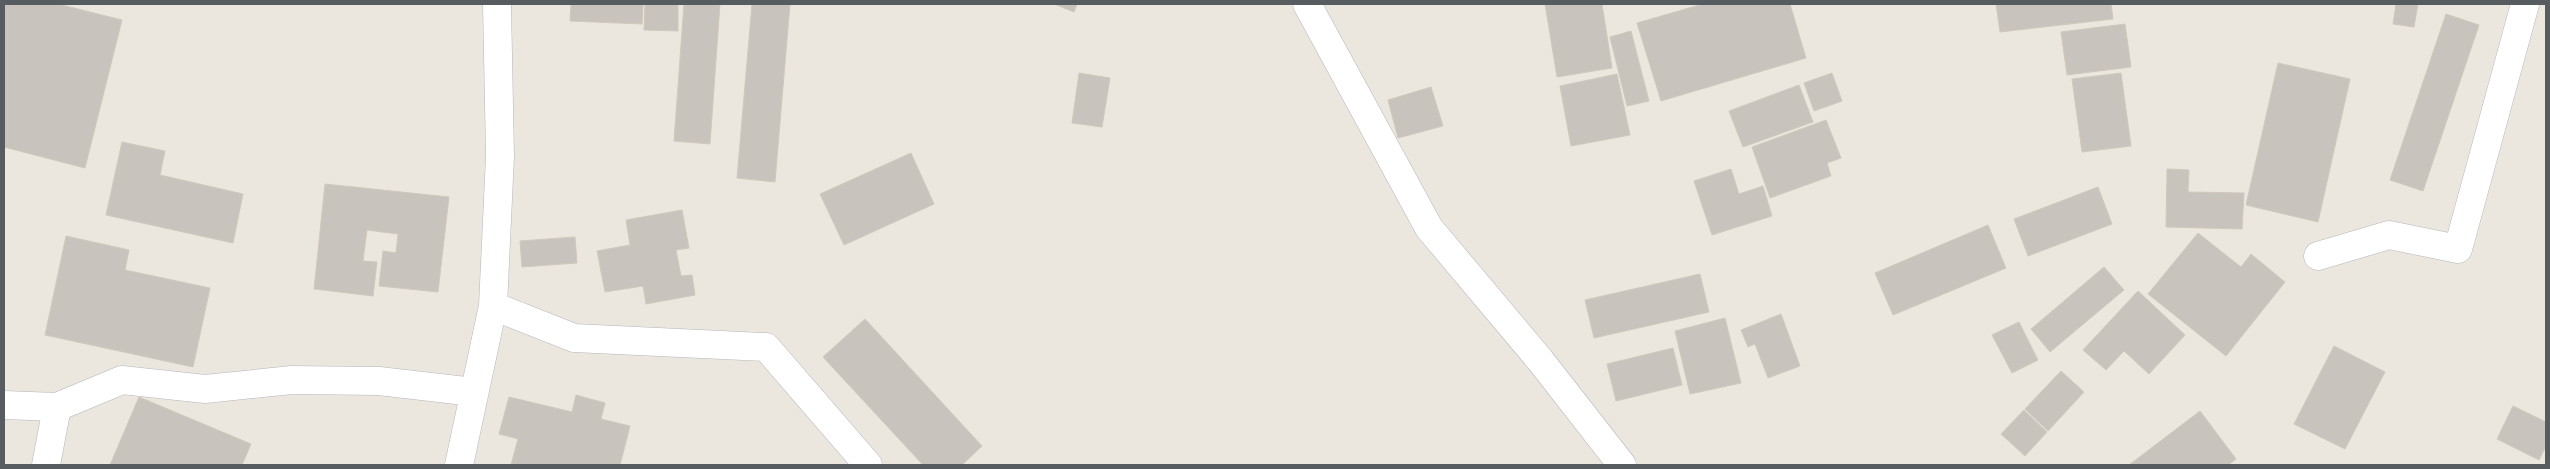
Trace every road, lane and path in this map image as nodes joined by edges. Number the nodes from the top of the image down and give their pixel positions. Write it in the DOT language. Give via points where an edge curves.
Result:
graph roads {
  1 [pos="498,4"];
  2 [pos="1307,4"];
  3 [pos="2526,4"];
  4 [pos="2318,256"];
  5 [pos="493,306"];
  6 [pos="474,392"];
  7 [pos="4,405"];
  8 [pos="57,407"];
  9 [pos="46,465"];
  10 [pos="459,465"];
  11 [pos="868,465"];
  12 [pos="1622,465"];
  1 -- 5 [label="street" via="500,156"];
  2 -- 12 [label="street" via="1428,228 1540,360"];
  3 -- 4 [label="street" via="2458,249 2389,235"];
  5 -- 6 [label="street"];
  5 -- 11 [label="street" via="574,338 766,347"];
  6 -- 8 [label="street" via="379,381 292,380 204,389 122,380"];
  6 -- 10 [label="street"];
  7 -- 8 [label="street"];
  8 -- 9 [label="street"];
}
